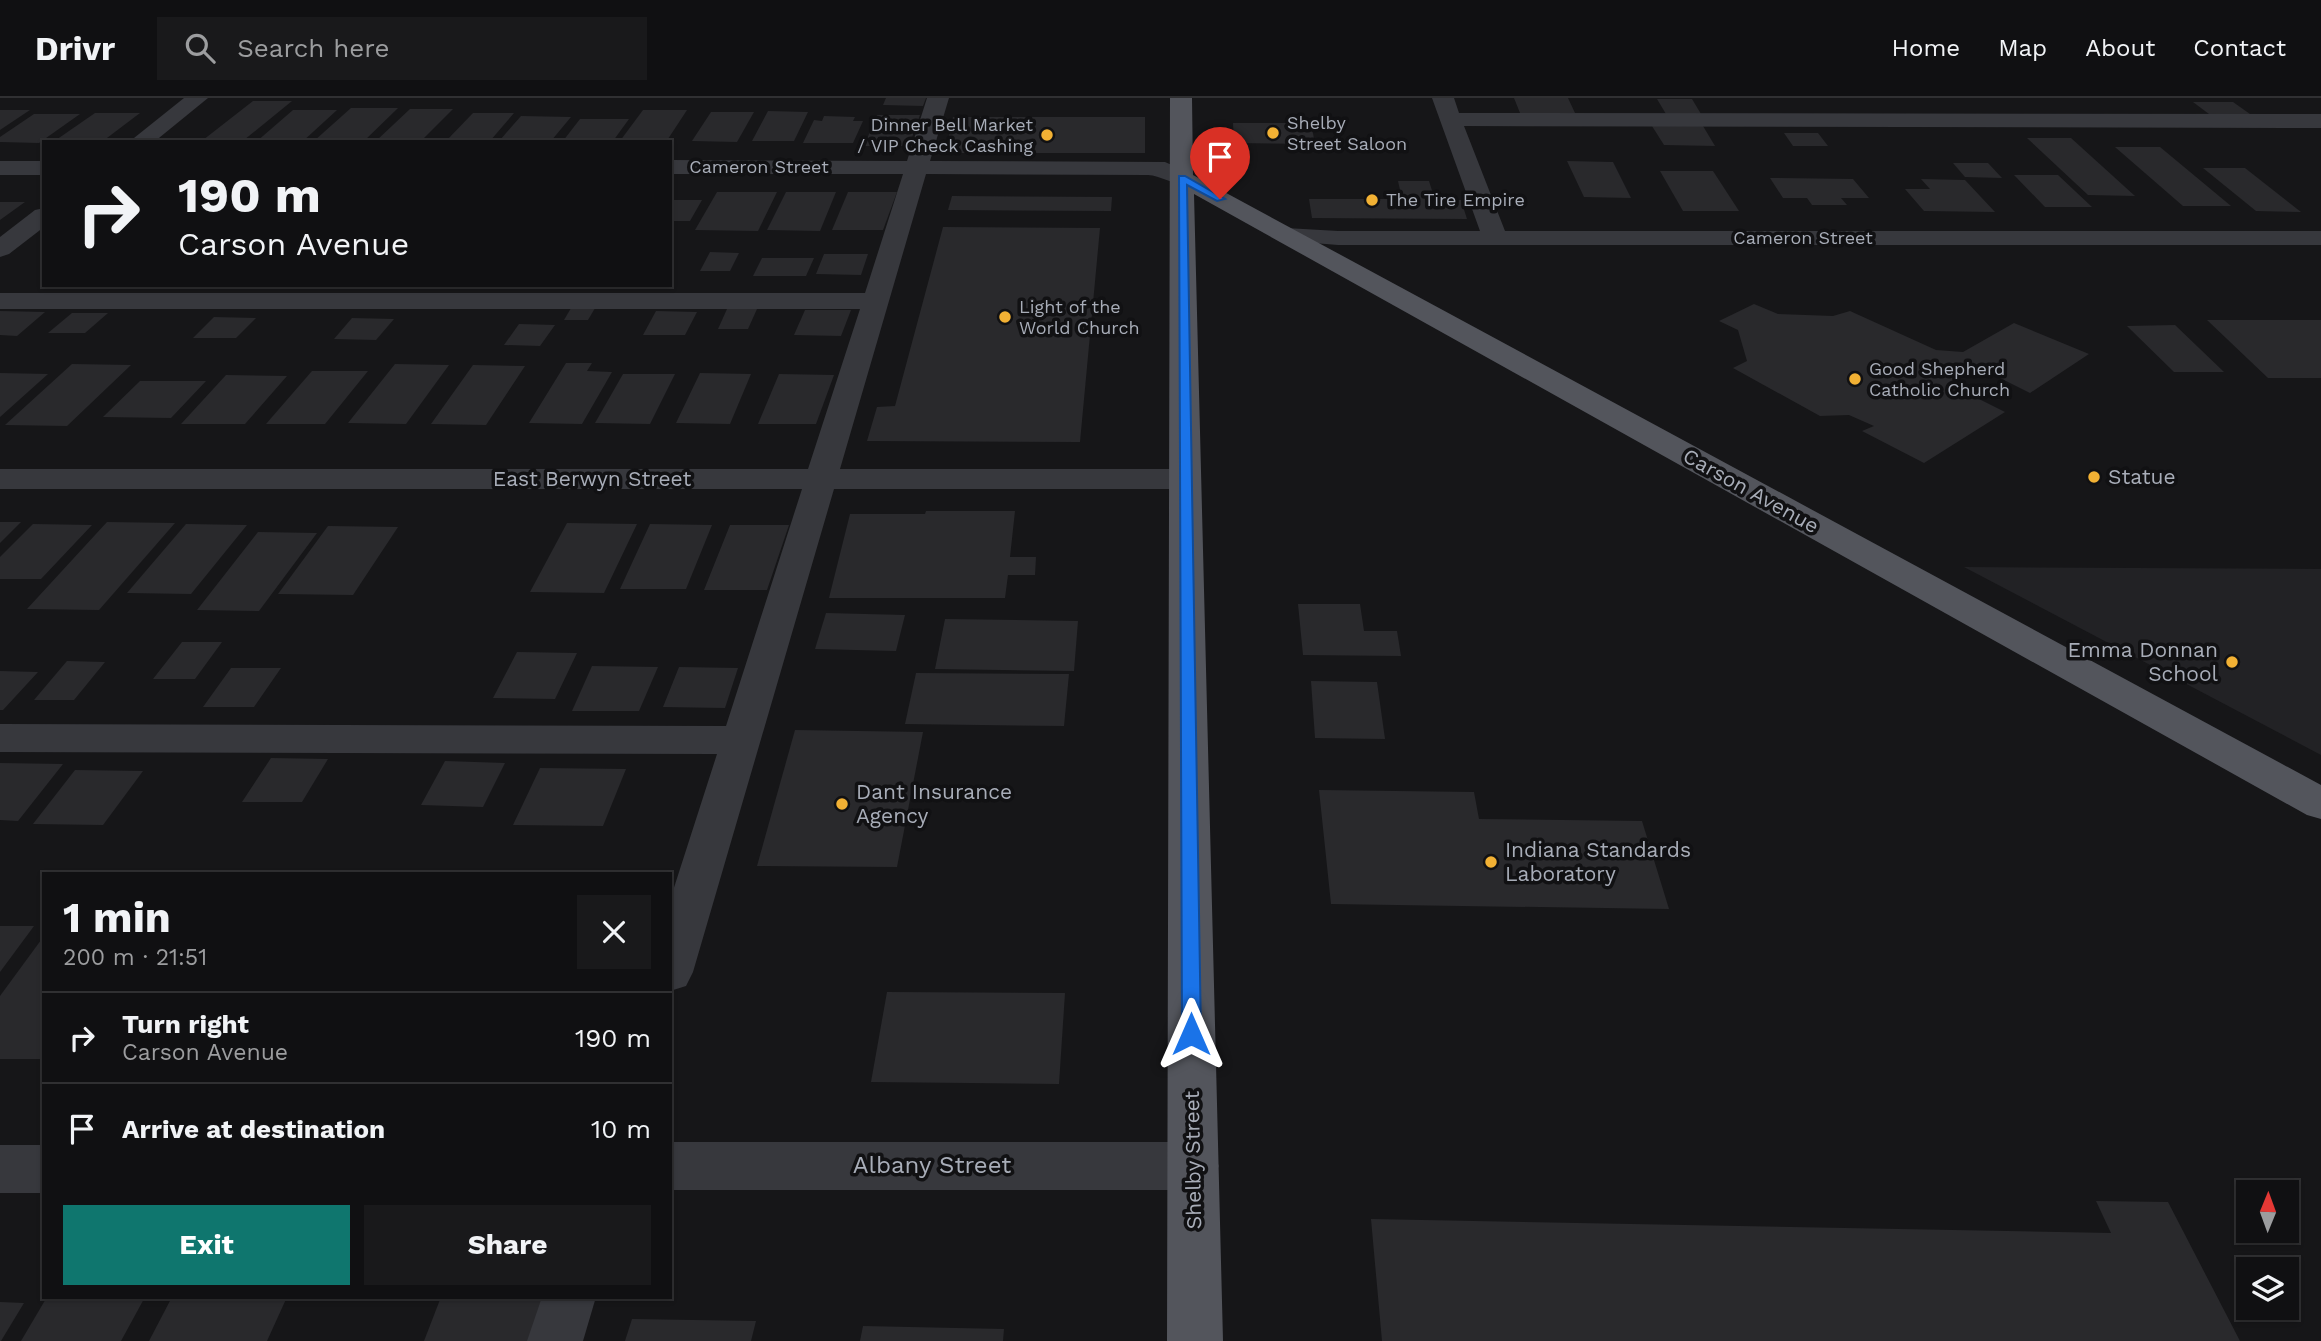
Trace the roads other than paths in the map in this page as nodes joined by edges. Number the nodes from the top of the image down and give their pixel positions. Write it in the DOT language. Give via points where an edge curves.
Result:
graph roads {
  1 [pos="197,98"];
  2 [pos="938,98"];
  3 [pos="1181,98"];
  4 [pos="2247,98"];
  5 [pos="1446,109"];
  6 [pos="2280,121"];
  7 [pos="2321,121"];
  8 [pos="142,140"];
  9 [pos="2311,142"];
  10 [pos="672,167"];
  11 [pos="918,167"];
  12 [pos="0,168"];
  13 [pos="42,168"];
  14 [pos="1182,178"];
  15 [pos="42,217"];
  16 [pos="1286,235"];
  17 [pos="1495,238"];
  18 [pos="2321,238"];
  19 [pos="0,249"];
  20 [pos="0,301"];
  21 [pos="877,301"];
  22 [pos="0,479"];
  23 [pos="822,479"];
  24 [pos="1185,479"];
  25 [pos="0,738"];
  26 [pos="741,740"];
  27 [pos="2321,804"];
  28 [pos="672,965"];
  29 [pos="672,1166"];
  30 [pos="1193,1166"];
  31 [pos="0,1169"];
  32 [pos="42,1169"];
  33 [pos="568,1299"];
  34 [pos="555,1341"];
  35 [pos="1195,1341"];
  1 -- 8 [label="street"];
  2 -- 11 [label="street"];
  3 -- 14 [label="main road, Shelby Street"];
  4 -- 6 [label="street"];
  5 -- 6 [label="street"];
  5 -- 17 [label="street"];
  6 -- 7 [label="street"];
  6 -- 9 [label="street"];
  10 -- 11 [label="street, Cameron Street"];
  11 -- 14 [label="street, Cameron Street" via="1148,168 1165,169"];
  11 -- 21 [label="street"];
  12 -- 13 [label="street"];
  14 -- 16 [label="main road, Carson Avenue"];
  14 -- 24 [label="main road, Shelby Street"];
  15 -- 19 [label="street"];
  16 -- 17 [label="street, Cameron Street"];
  16 -- 27 [label="main road, Carson Avenue"];
  17 -- 18 [label="street, Cameron Street"];
  20 -- 21 [label="street"];
  21 -- 23 [label="street"];
  22 -- 23 [label="street, East Berwyn Street"];
  23 -- 24 [label="street, East Berwyn Street"];
  23 -- 26 [label="street"];
  24 -- 30 [label="main road, Shelby Street"];
  25 -- 26 [label="street"];
  26 -- 28 [label="street"];
  29 -- 30 [label="street, Albany Street"];
  30 -- 35 [label="main road, Shelby Street"];
  31 -- 32 [label="street"];
  33 -- 34 [label="street"];
}
